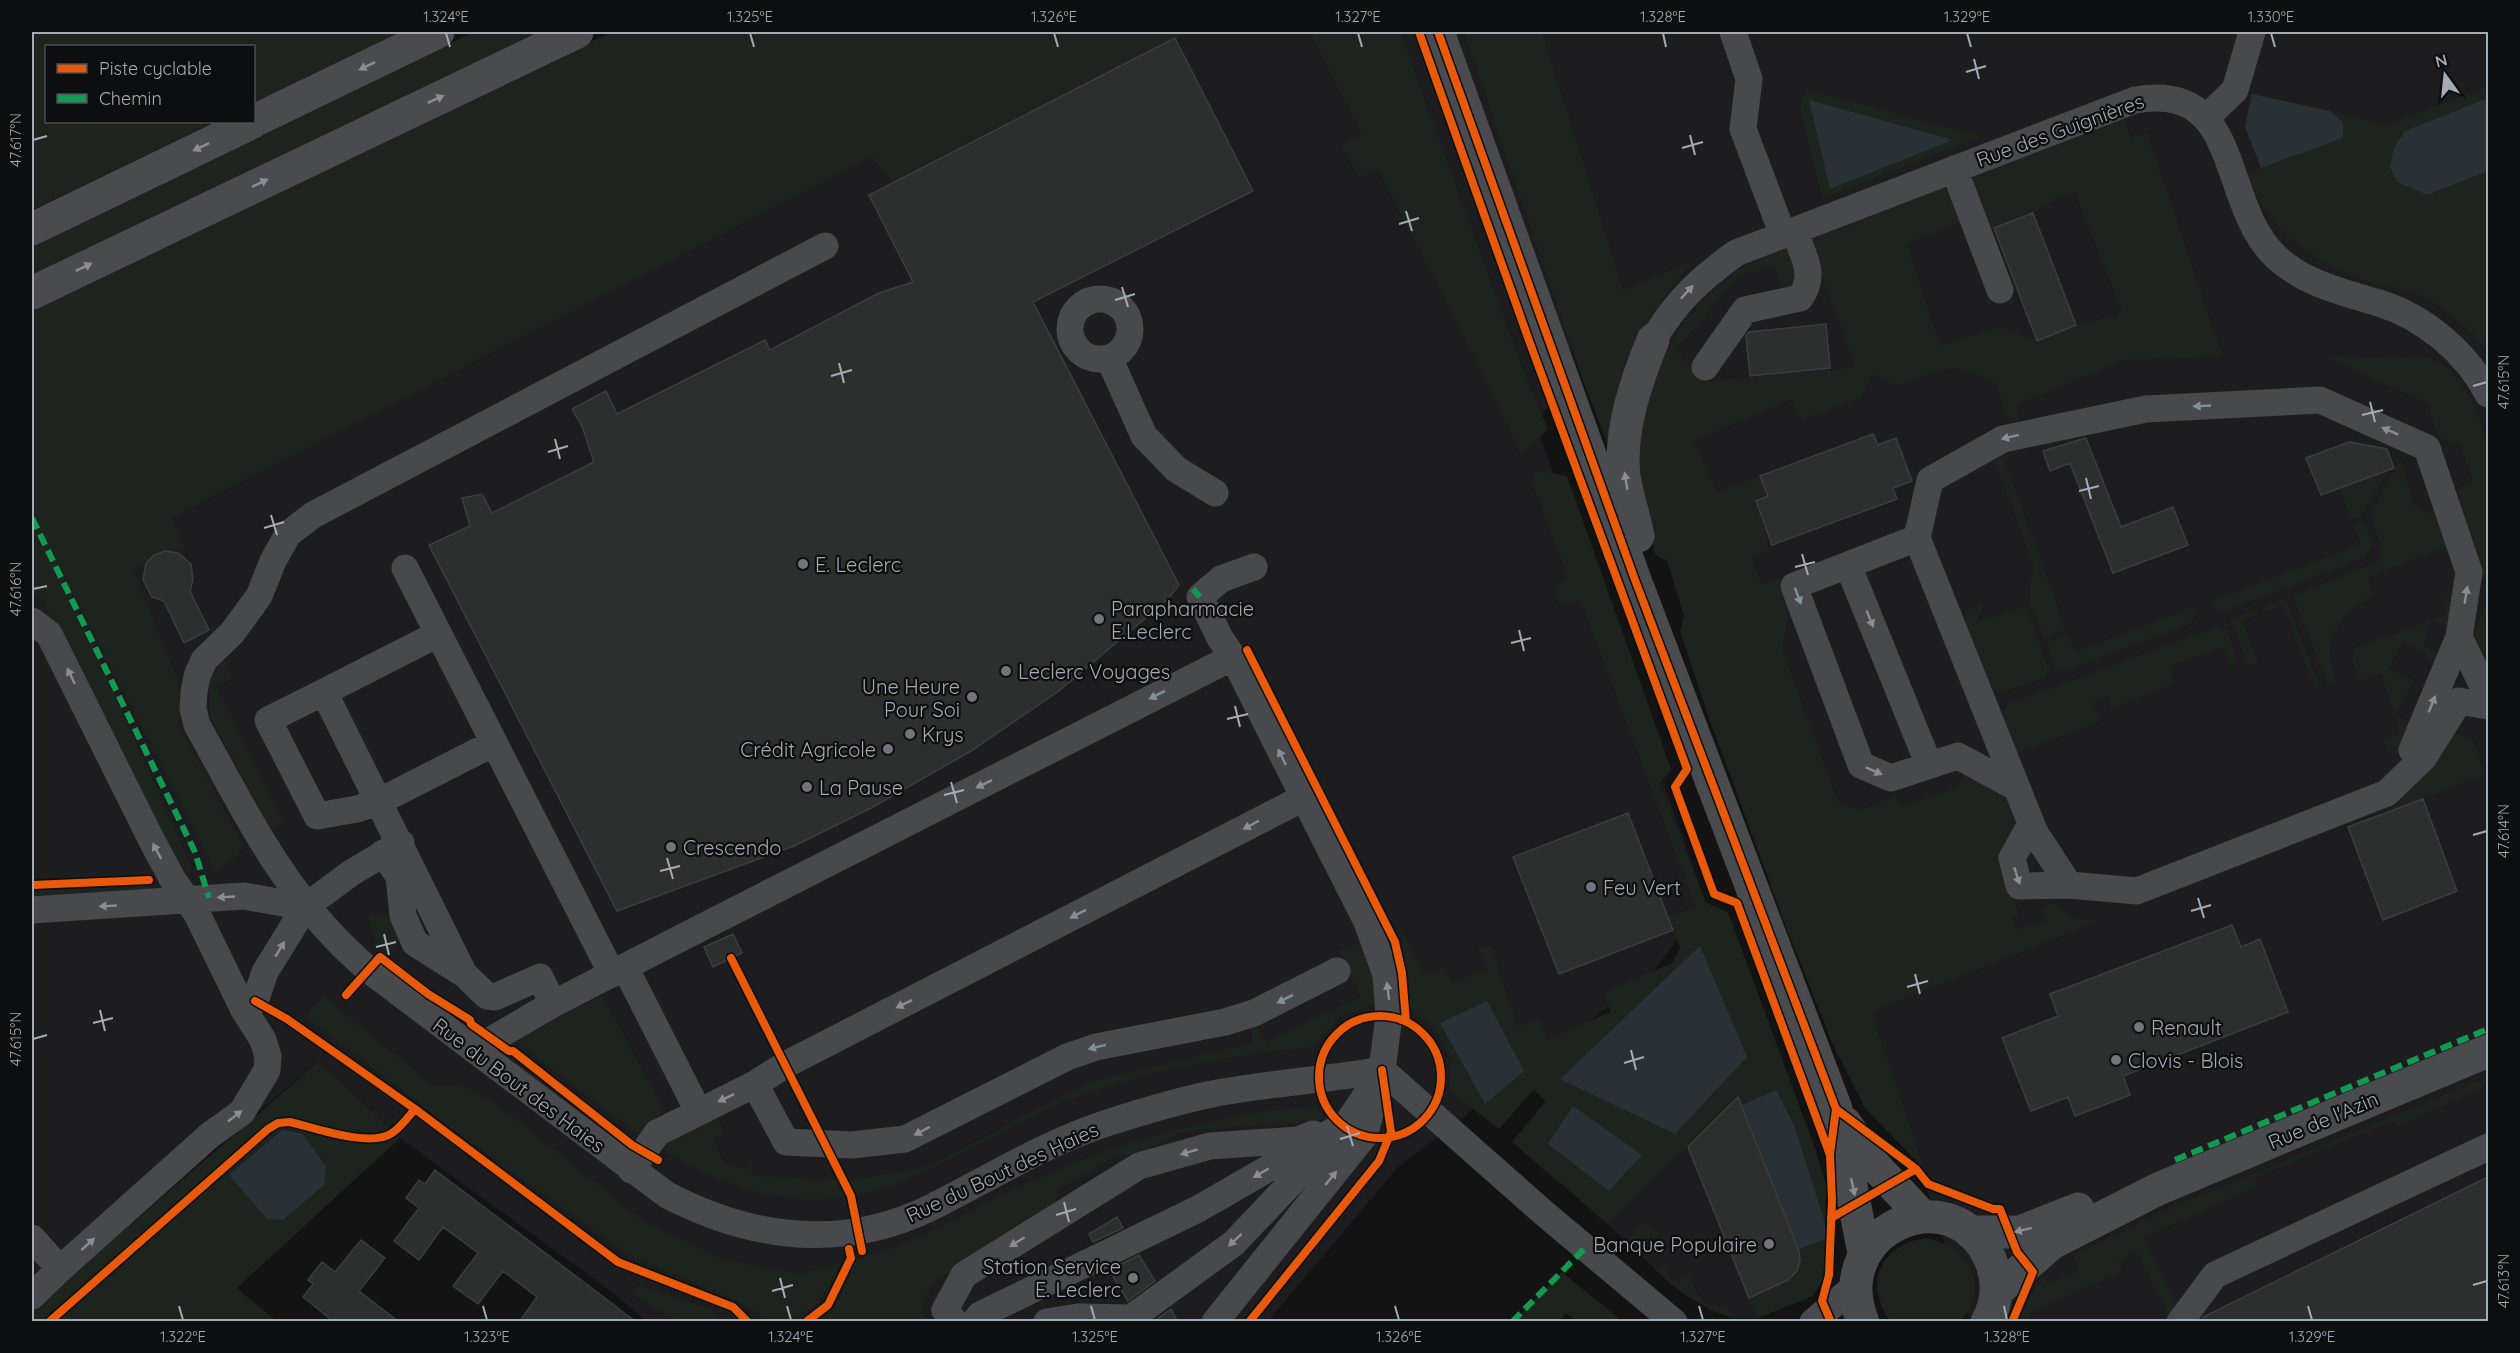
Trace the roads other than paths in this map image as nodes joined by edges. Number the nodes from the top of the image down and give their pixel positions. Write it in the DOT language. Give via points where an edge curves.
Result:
graph roads {
  1 [pos="438,32"];
  2 [pos="578,32"];
  3 [pos="1438,32"];
  4 [pos="1733,32"];
  5 [pos="2252,32"];
  6 [pos="2207,117"];
  7 [pos="255,120"];
  8 [pos="249,123"];
  9 [pos="1954,169"];
  10 [pos="32,229"];
  11 [pos="1789,233"];
  12 [pos="825,246"];
  13 [pos="2000,290"];
  14 [pos="32,293"];
  15 [pos="1653,340"];
  16 [pos="1109,358"];
  17 [pos="1705,367"];
  18 [pos="2488,394"];
  19 [pos="1215,493"];
  20 [pos="1917,538"];
  21 [pos="1848,565"];
  22 [pos="1254,567"];
  23 [pos="405,568"];
  24 [pos="1635,580"];
  25 [pos="32,621"];
  26 [pos="438,634"];
  27 [pos="2459,638"];
  28 [pos="1233,657"];
  29 [pos="2488,684"];
  30 [pos="324,692"];
  31 [pos="2488,706"];
  32 [pos="494,743"];
  33 [pos="1929,765"];
  34 [pos="2017,788"];
  35 [pos="2388,793"];
  36 [pos="1303,798"];
  37 [pos="380,801"];
  38 [pos="2031,824"];
  39 [pos="392,848"];
  40 [pos="2068,885"];
  41 [pos="187,901"];
  42 [pos="305,907"];
  43 [pos="32,910"];
  44 [pos="619,971"];
  45 [pos="1337,971"];
  46 [pos="553,1004"];
  47 [pos="244,1010"];
  48 [pos="474,1050"];
  49 [pos="2488,1051"];
  50 [pos="1382,1070"];
  51 [pos="755,1084"];
  52 [pos="1836,1109"];
  53 [pos="698,1111"];
  54 [pos="1348,1122"];
  55 [pos="2488,1147"];
  56 [pos="631,1170"];
  57 [pos="2158,1189"];
  58 [pos="1923,1217"];
  59 [pos="1970,1232"];
  60 [pos="32,1238"];
  61 [pos="1864,1253"];
  62 [pos="60,1269"];
  63 [pos="1855,1286"];
  64 [pos="1997,1291"];
  65 [pos="32,1296"];
  66 [pos="948,1318"];
  67 [pos="974,1322"];
  68 [pos="1047,1322"];
  69 [pos="1215,1322"];
  70 [pos="1674,1322"];
  71 [pos="1813,1322"];
  72 [pos="1863,1322"];
  73 [pos="1987,1322"];
  74 [pos="2180,1322"];
  1 -- 7 [label="main road, one-way"];
  14 -- 2 [label="main road, one-way"];
  3 -- 24 [label="main road"];
  4 -- 11 [label="street" via="1749,79 1743,129"];
  5 -- 6 [label="street" via="2235,90"];
  6 -- 9 [label="street, Rue des Guignières" via="2178,99 2135,100"];
  6 -- 18 [label="street, Rue des Guignières" via="2218,135 2259,239 2278,259 2331,289 2381,303 2421,322 2446,341"];
  8 -- 10 [label="main road, one-way"];
  9 -- 11 [label="street, Rue des Guignières"];
  9 -- 13 [label="street"];
  15 -- 11 [label="street, Rue des Guignières, one-way" via="1672,308 1699,279 1736,253"];
  11 -- 17 [label="street" via="1809,273 1807,289 1800,298 1745,310"];
  12 -- 42 [label="street, Rue du Bout des Haies" via="312,515 288,534 260,596 232,633 204,660 197,676 193,709 197,725 269,855"];
  24 -- 15 [label="main road, one-way" via="1638,535 1624,475 1627,421 1636,381"];
  16 -- 19 [label="street" via="1144,436 1176,469"];
  20 -- 21 [label="street"];
  27 -- 20 [label="street, one-way" via="2469,572 2427,448 2320,399 2146,409 2003,438 1930,480"];
  20 -- 34 [label="street"];
  21 -- 33 [label="street, one-way"];
  21 -- 33 [label="street, one-way" via="1794,586 1861,765 1891,778"];
  22 -- 28 [label="street" via="1221,579 1200,597"];
  23 -- 26 [label="street"];
  24 -- 52 [label="main road"];
  41 -- 25 [label="street, one-way" via="153,843 50,634"];
  26 -- 30 [label="street"];
  26 -- 32 [label="street"];
  27 -- 29 [label="street" via="2481,682"];
  35 -- 27 [label="street, one-way" via="2417,740"];
  36 -- 28 [label="street, one-way"];
  28 -- 44 [label="street, one-way"];
  30 -- 37 [label="street"];
  30 -- 37 [label="street" via="268,720 317,816"];
  31 -- 35 [label="street" via="2459,701 2424,757"];
  32 -- 37 [label="street"];
  32 -- 44 [label="street"];
  33 -- 34 [label="street" via="1958,756"];
  34 -- 38 [label="street"];
  35 -- 40 [label="street" via="2137,891"];
  50 -- 36 [label="street, one-way" via="1389,1001 1379,950"];
  36 -- 51 [label="street, one-way"];
  37 -- 39 [label="street"];
  38 -- 40 [label="street"];
  38 -- 40 [label="street, one-way" via="2012,858 2019,886"];
  39 -- 42 [label="street"];
  39 -- 46 [label="street" via="465,974 487,996 495,997 540,977"];
  42 -- 41 [label="street, one-way" via="244,896"];
  41 -- 43 [label="street, one-way"];
  41 -- 47 [label="street"];
  47 -- 42 [label="street, one-way" via="255,1001 265,972"];
  42 -- 48 [label="street, Rue du Bout des Haies" via="344,950"];
  44 -- 46 [label="street"];
  44 -- 53 [label="street"];
  45 -- 51 [label="street, one-way" via="1254,1013 1096,1047 1067,1057 905,1139 852,1145 786,1142"];
  46 -- 48 [label="street"];
  62 -- 47 [label="street, one-way" via="210,1135 242,1112 267,1070 268,1056"];
  48 -- 56 [label="street, Rue du Bout des Haies"];
  49 -- 57 [label="main road, Rue de l'Azin"];
  50 -- 54 [label="street"];
  50 -- 56 [label="street, Rue du Bout des Haies" via="1211,1094 1125,1117 1032,1153 931,1208 897,1221 847,1232 794,1235 746,1228 705,1215"];
  69 -- 50 [label="street, one-way" via="1364,1136"];
  50 -- 70 [label="street"];
  51 -- 53 [label="street, one-way"];
  52 -- 58 [label="main road" via="1875,1166"];
  52 -- 61 [label="main road, one-way"];
  53 -- 56 [label="street" via="657,1133"];
  54 -- 66 [label="street, one-way" via="1298,1140 1210,1146 1139,1166 964,1275"];
  54 -- 67 [label="street, one-way" via="1198,1209 980,1315"];
  54 -- 68 [label="street, one-way" via="1234,1243 1131,1318 1078,1317"];
  55 -- 74 [label="street" via="2215,1275"];
  57 -- 59 [label="main road, Rue de l'Azin, one-way" via="2113,1196 2020,1232"];
  57 -- 64 [label="main road, Rue de l'Azin" via="2052,1243"];
  58 -- 59 [label="main road" via="1948,1221"];
  58 -- 61 [label="main road" via="1899,1222 1879,1234"];
  59 -- 64 [label="main road" via="1985,1248 1994,1269"];
  60 -- 62 [label="street"];
  61 -- 63 [label="main road"];
  62 -- 65 [label="street"];
  63 -- 71 [label="street"];
  63 -- 72 [label="main road"];
  64 -- 73 [label="main road"];
}
